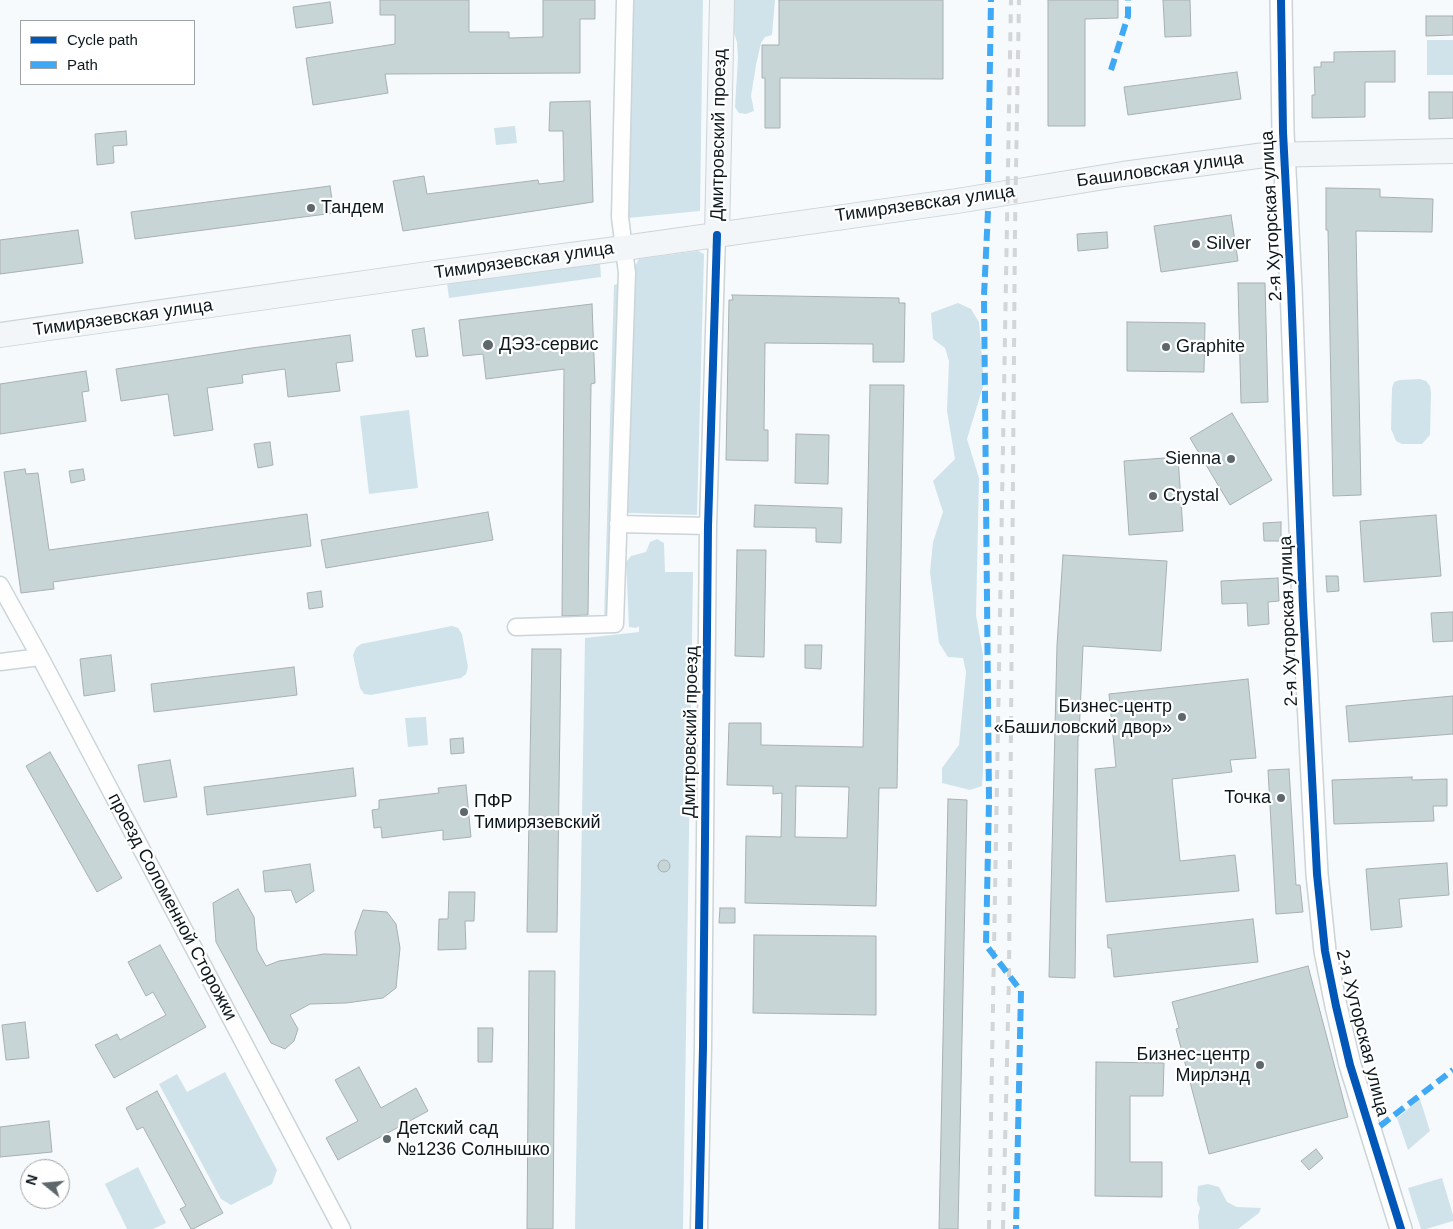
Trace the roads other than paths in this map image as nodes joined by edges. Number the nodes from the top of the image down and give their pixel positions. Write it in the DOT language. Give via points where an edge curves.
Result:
graph roads {
  1 [pos="625,0"];
  2 [pos="722,0"];
  3 [pos="1281,0"];
  4 [pos="1453,151"];
  5 [pos="1285,154"];
  6 [pos="1048,186"];
  7 [pos="717,235"];
  8 [pos="624,248"];
  9 [pos="0,335"];
  10 [pos="618,524"];
  11 [pos="708,526"];
  12 [pos="0,585"];
  13 [pos="516,628"];
  14 [pos="40,657"];
  15 [pos="0,662"];
  16 [pos="342,1229"];
  17 [pos="699,1229"];
  18 [pos="1401,1229"];
  1 -- 8 [label="street" via="620,217"];
  2 -- 7 [label="main road, Дмитровский проезд"];
  3 -- 5 [label="street, 2-я Хуторская улица"];
  4 -- 5 [label="main road, Башиловская улица"];
  5 -- 6 [label="main road, Башиловская улица"];
  5 -- 18 [label="street, 2-я Хуторская улица" via="1307,691 1323,932 1350,1065"];
  6 -- 7 [label="main road, Тимирязевская улица"];
  7 -- 8 [label="main road, Тимирязевская улица"];
  7 -- 11 [label="street, Дмитровский проезд"];
  8 -- 9 [label="main road, Тимирязевская улица"];
  8 -- 10 [label="street" via="627,273"];
  10 -- 11 [label="street"];
  10 -- 13 [label="street" via="615,624"];
  11 -- 17 [label="street, Дмитровский проезд"];
  12 -- 14 [label="street, проезд Соломенной Сторожки"];
  14 -- 15 [label="street"];
  14 -- 16 [label="street, проезд Соломенной Сторожки"];
}
